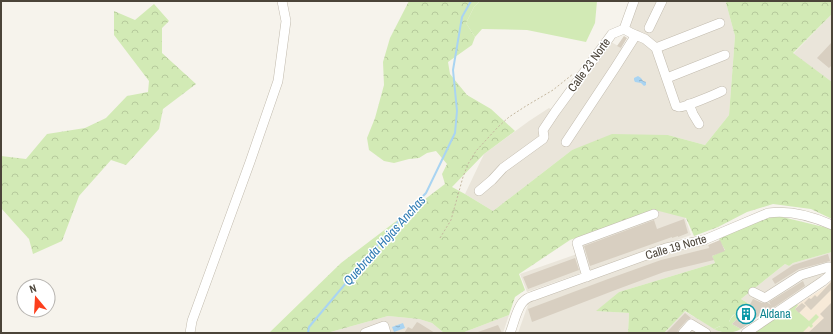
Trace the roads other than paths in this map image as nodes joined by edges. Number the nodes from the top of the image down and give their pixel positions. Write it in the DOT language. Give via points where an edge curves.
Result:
graph roads {
  1 [pos="282,1"];
  2 [pos="634,1"];
  3 [pos="662,1"];
  4 [pos="720,23"];
  5 [pos="649,28"];
  6 [pos="624,29"];
  7 [pos="636,35"];
  8 [pos="656,48"];
  9 [pos="726,55"];
  10 [pos="667,78"];
  11 [pos="722,91"];
  12 [pos="689,104"];
  13 [pos="699,124"];
  14 [pos="566,142"];
  15 [pos="479,191"];
  16 [pos="654,214"];
  17 [pos="832,225"];
  18 [pos="832,267"];
  19 [pos="832,272"];
  20 [pos="587,277"];
  21 [pos="753,292"];
  22 [pos="190,333"];
  23 [pos="365,333"];
  24 [pos="386,333"];
  25 [pos="510,333"];
  26 [pos="683,333"];
  27 [pos="706,333"];
  28 [pos="746,333"];
  1 -- 22 [label="street" via="286,21 278,81 192,321"];
  2 -- 6 [label="street"];
  3 -- 5 [label="street"];
  4 -- 8 [label="street"];
  6 -- 7 [label="street"];
  6 -- 15 [label="street, Calle 23 Norte" via="612,34 555,112 544,130 543,139 503,168"];
  7 -- 8 [label="street"];
  7 -- 14 [label="street"];
  8 -- 10 [label="street"];
  9 -- 10 [label="street"];
  10 -- 12 [label="street" via="676,106"];
  11 -- 12 [label="street"];
  12 -- 13 [label="street"];
  16 -- 20 [label="street" via="578,242 576,245"];
  17 -- 20 [label="street, Calle 19 Norte" via="804,215 768,212 704,240 666,248"];
  18 -- 21 [label="street" via="801,275 765,298"];
  19 -- 28 [label="street" via="823,281"];
  20 -- 25 [label="street, Calle 19 Norte" via="526,299 519,308"];
  23 -- 24 [label="street" via="384,326"];
  26 -- 27 [label="street" via="691,324"];
}
